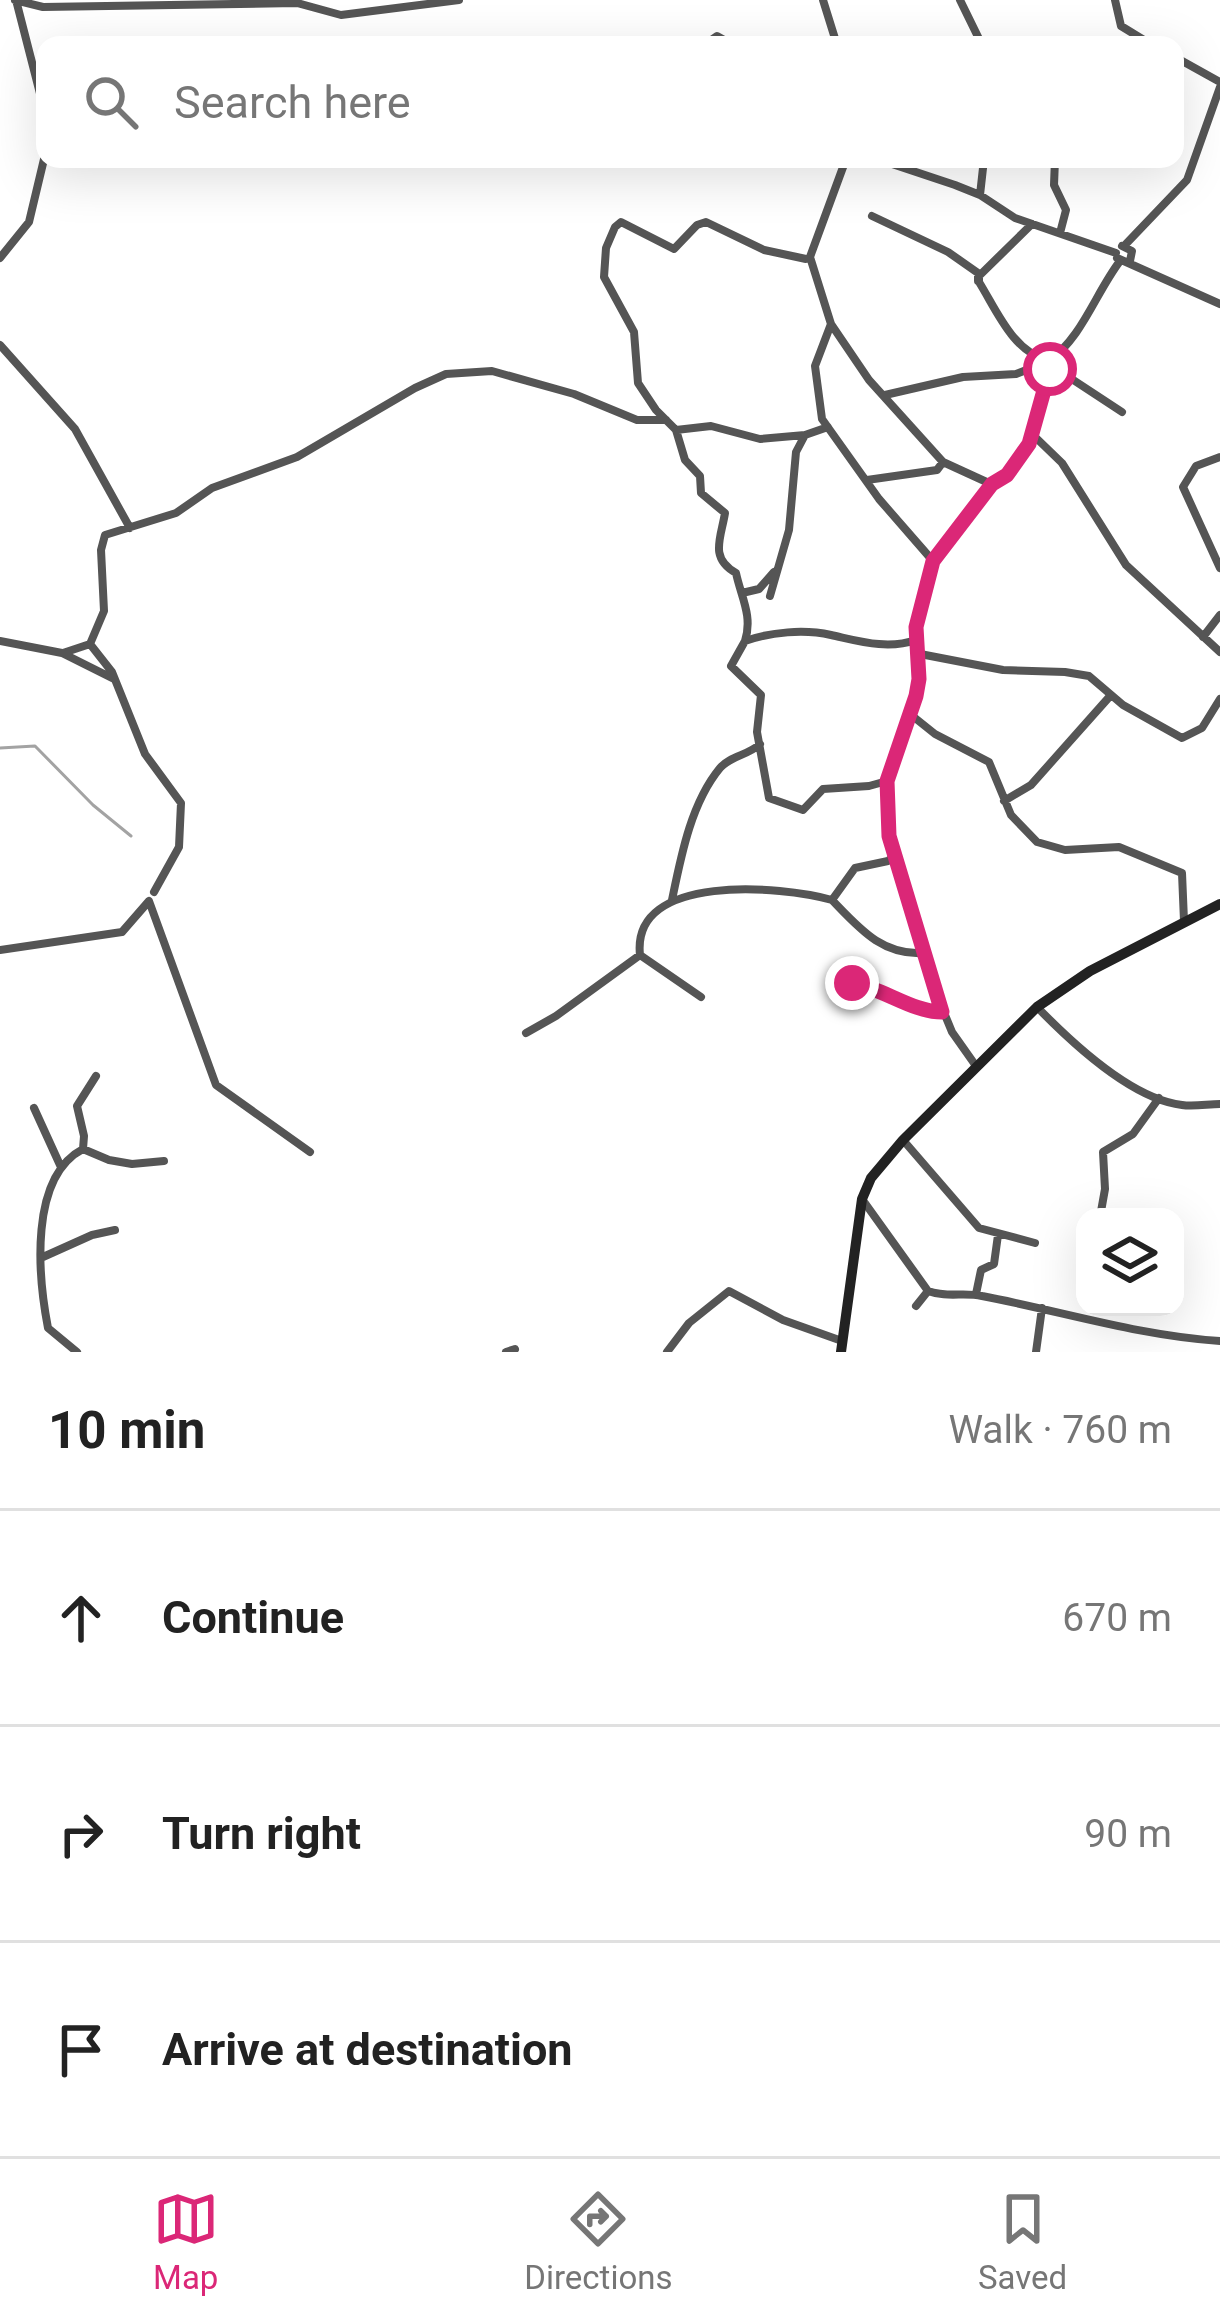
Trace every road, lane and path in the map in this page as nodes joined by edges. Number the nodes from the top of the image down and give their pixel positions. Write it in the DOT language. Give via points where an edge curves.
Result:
graph roads {
  1 [pos="16,0"];
  2 [pos="459,0"];
  3 [pos="824,0"];
  4 [pos="960,0"];
  5 [pos="1115,0"];
  6 [pos="834,36"];
  7 [pos="978,36"];
  8 [pos="1137,36"];
  9 [pos="1184,62"];
  10 [pos="36,78"];
  11 [pos="1220,84"];
  12 [pos="1218,99"];
  13 [pos="42,168"];
  14 [pos="843,168"];
  15 [pos="903,168"];
  16 [pos="983,168"];
  17 [pos="1055,168"];
  18 [pos="980,195"];
  19 [pos="872,216"];
  20 [pos="1033,223"];
  21 [pos="1060,233"];
  22 [pos="1122,255"];
  23 [pos="810,257"];
  24 [pos="0,258"];
  25 [pos="979,282"];
  26 [pos="1220,304"];
  27 [pos="831,324"];
  28 [pos="0,345"];
  29 [pos="1048,363"];
  30 [pos="885,395"];
  31 [pos="1122,412"];
  32 [pos="666,420"];
  33 [pos="828,427"];
  34 [pos="676,430"];
  35 [pos="1031,433"];
  36 [pos="806,435"];
  37 [pos="1220,458"];
  38 [pos="944,462"];
  39 [pos="867,480"];
  40 [pos="992,484"];
  41 [pos="130,527"];
  42 [pos="933,561"];
  43 [pos="1220,568"];
  44 [pos="776,570"];
  45 [pos="742,593"];
  46 [pos="770,596"];
  47 [pos="1220,615"];
  48 [pos="1203,637"];
  49 [pos="916,640"];
  50 [pos="0,641"];
  51 [pos="745,641"];
  52 [pos="90,644"];
  53 [pos="1220,652"];
  54 [pos="62,653"];
  55 [pos="915,653"];
  56 [pos="114,679"];
  57 [pos="1112,695"];
  58 [pos="1220,699"];
  59 [pos="910,713"];
  60 [pos="761,743"];
  61 [pos="887,781"];
  62 [pos="1004,801"];
  63 [pos="895,855"];
  64 [pos="154,892"];
  65 [pos="672,900"];
  66 [pos="832,900"];
  67 [pos="1220,904"];
  68 [pos="1184,921"];
  69 [pos="0,950"];
  70 [pos="925,953"];
  71 [pos="640,955"];
  72 [pos="852,983"];
  73 [pos="701,997"];
  74 [pos="940,1006"];
  75 [pos="1037,1007"];
  76 [pos="526,1033"];
  77 [pos="976,1066"];
  78 [pos="96,1076"];
  79 [pos="1159,1098"];
  80 [pos="1220,1104"];
  81 [pos="34,1108"];
  82 [pos="903,1140"];
  83 [pos="82,1149"];
  84 [pos="310,1152"];
  85 [pos="164,1161"];
  86 [pos="60,1165"];
  87 [pos="862,1199"];
  88 [pos="1102,1208"];
  89 [pos="115,1230"];
  90 [pos="998,1235"];
  91 [pos="1036,1243"];
  92 [pos="42,1258"];
  93 [pos="928,1291"];
  94 [pos="976,1294"];
  95 [pos="916,1306"];
  96 [pos="1042,1308"];
  97 [pos="1089,1318"];
  98 [pos="1220,1341"];
  99 [pos="843,1347"];
  100 [pos="77,1352"];
  101 [pos="667,1352"];
  102 [pos="1036,1352"];
  1 -- 2 [label="street" via="44,7 297,3 341,14"];
  1 -- 10 [label="street"];
  3 -- 6 [label="street"];
  4 -- 7 [label="street"];
  5 -- 8 [label="street" via="1121,26"];
  9 -- 11 [label="street"];
  11 -- 12 [label="street"];
  12 -- 22 [label="street" via="1187,180"];
  13 -- 24 [label="street" via="29,221"];
  14 -- 23 [label="street"];
  15 -- 18 [label="street"];
  16 -- 18 [label="street"];
  17 -- 21 [label="street" via="1066,205"];
  18 -- 20 [label="street"];
  19 -- 25 [label="street" via="948,252"];
  20 -- 21 [label="street"];
  20 -- 25 [label="street"];
  21 -- 22 [label="street"];
  22 -- 26 [label="street"];
  22 -- 29 [label="street" via="1076,334"];
  23 -- 27 [label="street"];
  23 -- 32 [label="street" via="764,250 706,222 674,249 630,224 615,227 604,277 634,332 638,383"];
  25 -- 29 [label="street" via="1013,337"];
  27 -- 30 [label="street"];
  27 -- 33 [label="street" via="815,366"];
  28 -- 41 [label="street" via="75,429"];
  29 -- 30 [label="street"];
  29 -- 31 [label="street"];
  29 -- 35 [label="street"];
  30 -- 38 [label="street"];
  32 -- 34 [label="street"];
  32 -- 41 [label="street" via="637,420 492,371 446,374 297,457"];
  33 -- 36 [label="street"];
  33 -- 39 [label="street"];
  34 -- 36 [label="street"];
  34 -- 45 [label="street" via="701,493 725,514 721,562 736,573"];
  35 -- 40 [label="street" via="1021,458"];
  35 -- 48 [label="street" via="1062,463 1126,565"];
  36 -- 44 [label="street" via="796,452 789,530"];
  37 -- 43 [label="street" via="1196,466 1183,487"];
  38 -- 39 [label="street" via="937,470"];
  38 -- 40 [label="street"];
  39 -- 42 [label="street"];
  40 -- 42 [label="street"];
  41 -- 52 [label="street" via="105,536 104,611"];
  42 -- 49 [label="street"];
  44 -- 45 [label="street" via="759,589"];
  44 -- 46 [label="street"];
  45 -- 51 [label="street"];
  47 -- 48 [label="street"];
  48 -- 53 [label="street"];
  49 -- 51 [label="street" via="856,644 803,632"];
  49 -- 55 [label="street"];
  50 -- 54 [label="street"];
  51 -- 60 [label="street" via="731,665 761,694"];
  52 -- 54 [label="street"];
  52 -- 56 [label="street"];
  54 -- 56 [label="street"];
  55 -- 57 [label="street" via="1089,676"];
  55 -- 59 [label="street" via="919,679"];
  56 -- 64 [label="street" via="145,754 181,803 179,848"];
  57 -- 58 [label="street" via="1182,738 1202,728"];
  57 -- 62 [label="street" via="1031,785"];
  59 -- 61 [label="street"];
  59 -- 62 [label="street" via="989,762"];
  60 -- 61 [label="street" via="765,792 793,809 802,811 823,788"];
  60 -- 65 [label="street" via="721,766 700,802"];
  61 -- 63 [label="street"];
  62 -- 68 [label="street" via="1021,829 1050,848 1119,847 1176,869"];
  63 -- 66 [label="street" via="855,868"];
  63 -- 70 [label="street"];
  65 -- 66 [label="street" via="727,891"];
  65 -- 71 [label="street" via="641,929"];
  66 -- 70 [label="street" via="885,946"];
  67 -- 68 [label="main road"];
  68 -- 75 [label="main road"];
  69 -- 84 [label="street" via="122,932 149,902 216,1085"];
  70 -- 74 [label="street"];
  71 -- 73 [label="street"];
  71 -- 76 [label="street"];
  72 -- 74 [label="street" via="937,1014"];
  74 -- 77 [label="street"];
  75 -- 77 [label="main road"];
  75 -- 79 [label="street" via="1070,1042"];
  77 -- 82 [label="main road"];
  78 -- 83 [label="street" via="77,1106"];
  79 -- 80 [label="street"];
  79 -- 88 [label="street" via="1133,1134 1103,1152"];
  81 -- 86 [label="street"];
  82 -- 87 [label="main road"];
  82 -- 90 [label="street" via="979,1228"];
  83 -- 85 [label="street" via="132,1164"];
  83 -- 86 [label="street"];
  86 -- 92 [label="street" via="44,1201"];
  87 -- 93 [label="street"];
  87 -- 99 [label="main road"];
  89 -- 92 [label="street"];
  90 -- 91 [label="street"];
  90 -- 94 [label="street" via="994,1264 981,1270"];
  92 -- 100 [label="street" via="48,1328"];
  93 -- 94 [label="street"];
  93 -- 95 [label="street"];
  94 -- 96 [label="street"];
  96 -- 97 [label="street"];
  96 -- 102 [label="street"];
  97 -- 98 [label="street"];
  99 -- 101 [label="street" via="729,1291"];
}
